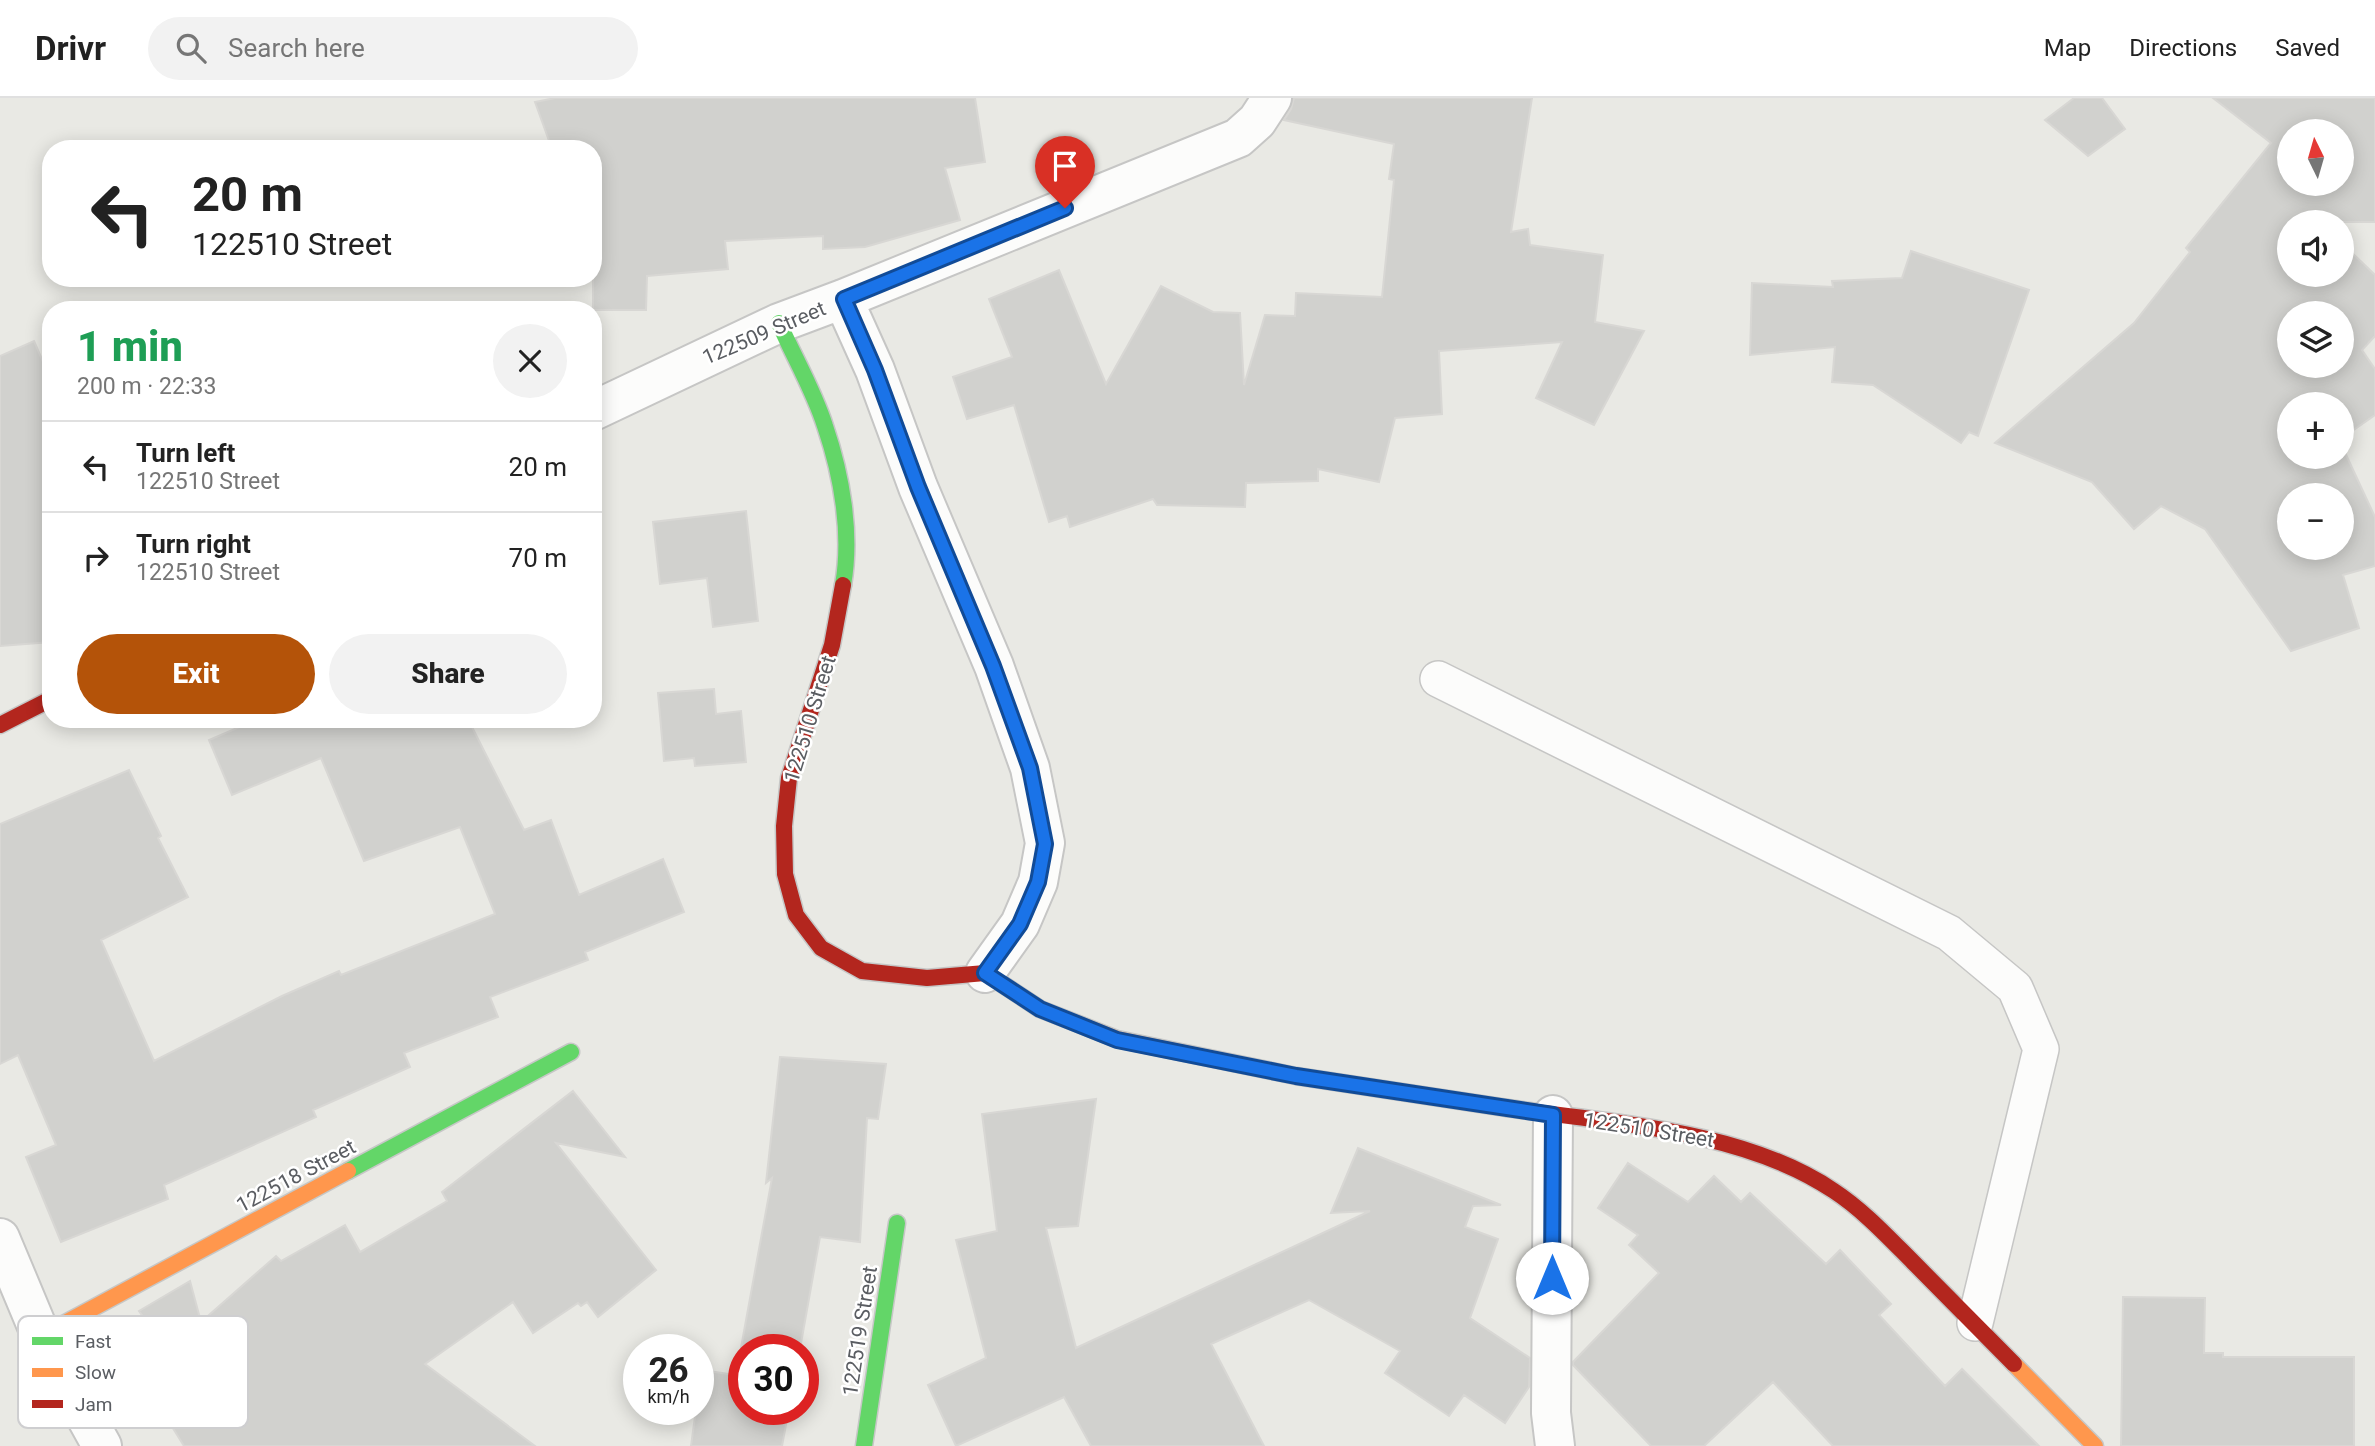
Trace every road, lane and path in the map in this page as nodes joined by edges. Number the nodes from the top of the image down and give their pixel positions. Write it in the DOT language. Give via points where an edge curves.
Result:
graph roads {
  1 [pos="1272,98"];
  2 [pos="844,299"];
  3 [pos="779,323"];
  4 [pos="602,407"];
  5 [pos="1438,679"];
  6 [pos="42,704"];
  7 [pos="0,725"];
  8 [pos="985,973"];
  9 [pos="571,1052"];
  10 [pos="1553,1115"];
  11 [pos="897,1223"];
  12 [pos="0,1238"];
  13 [pos="33,1316"];
  14 [pos="78,1316"];
  15 [pos="1975,1323"];
  16 [pos="92,1428"];
  17 [pos="102,1446"];
  18 [pos="864,1446"];
  19 [pos="1555,1446"];
  20 [pos="2095,1446"];
  1 -- 2 [label="street, 122509 Street" via="1238,138"];
  2 -- 3 [label="street, 122509 Street"];
  2 -- 8 [label="street" via="1030,768 1045,844 1038,882 1020,924"];
  3 -- 4 [label="street, 122509 Street"];
  3 -- 8 [label="street, 122510 Street" via="825,425 842,491 847,563 832,645 789,778 785,874 796,915 821,948 862,971 927,978"];
  5 -- 15 [label="lane" via="1949,933 2015,988 2041,1049"];
  6 -- 7 [label="street"];
  8 -- 10 [label="street, 122510 Street" via="1040,1009 1117,1040 1296,1076"];
  9 -- 14 [label="street, 122518 Street"];
  10 -- 15 [label="street, 122510 Street" via="1676,1133 1738,1146 1786,1163 1835,1191 1861,1213"];
  10 -- 19 [label="street" via="1551,1413"];
  11 -- 18 [label="street, 122519 Street"];
  12 -- 13 [label="street"];
  15 -- 20 [label="street, 122510 Street"];
  16 -- 17 [label="street"];
}
